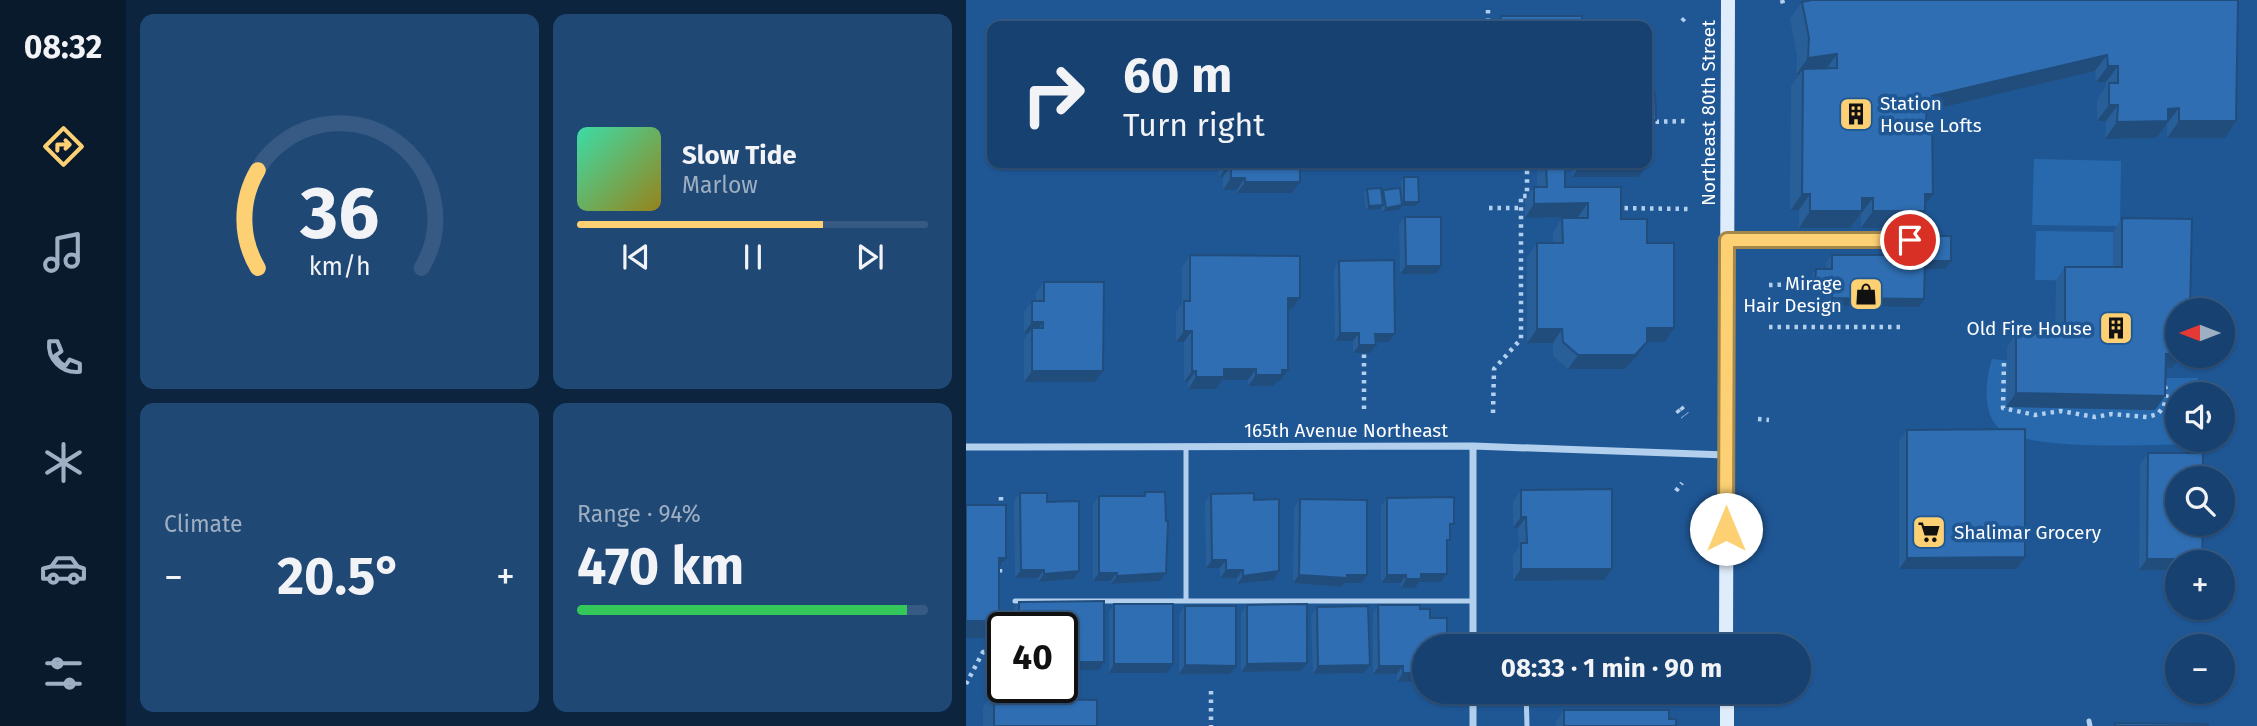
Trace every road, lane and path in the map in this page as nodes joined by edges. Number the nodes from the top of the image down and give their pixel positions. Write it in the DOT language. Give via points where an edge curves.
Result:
graph roads {
  1 [pos="1728,0"];
  2 [pos="1782,0"];
  3 [pos="1784,7"];
  4 [pos="1488,10"];
  5 [pos="1687,16"];
  6 [pos="1488,21"];
  7 [pos="1682,22"];
  8 [pos="1688,121"];
  9 [pos="1652,122"];
  10 [pos="1527,168"];
  11 [pos="1489,208"];
  12 [pos="1521,208"];
  13 [pos="1612,208"];
  14 [pos="1689,209"];
  15 [pos="1727,240"];
  16 [pos="1910,240"];
  17 [pos="1810,284"];
  18 [pos="1769,285"];
  19 [pos="1769,327"];
  20 [pos="1901,327"];
  21 [pos="1364,353"];
  22 [pos="2004,363"];
  23 [pos="2162,374"];
  24 [pos="1679,408"];
  25 [pos="1364,409"];
  26 [pos="1493,413"];
  27 [pos="1685,416"];
  28 [pos="1758,419"];
  29 [pos="1769,420"];
  30 [pos="1185,446"];
  31 [pos="1474,446"];
  32 [pos="966,447"];
  33 [pos="1726,455"];
  34 [pos="1682,483"];
  35 [pos="1676,491"];
  36 [pos="1015,601"];
  37 [pos="1185,601"];
  38 [pos="1474,601"];
  39 [pos="1474,634"];
  40 [pos="1726,634"];
  41 [pos="1211,691"];
  42 [pos="1474,704"];
  43 [pos="1526,704"];
  44 [pos="1727,704"];
  45 [pos="1211,726"];
  46 [pos="1474,726"];
  47 [pos="1527,726"];
  48 [pos="1727,726"];
  1 -- 15 [label="street, Northeast 80th Street"];
  2 -- 3 [label="path"];
  4 -- 6 [label="path"];
  5 -- 7 [label="path"];
  8 -- 9 [label="path"];
  10 -- 12 [label="path" via="1527,196 1521,196"];
  11 -- 12 [label="path"];
  12 -- 26 [label="path" via="1521,339 1494,369"];
  13 -- 14 [label="path"];
  15 -- 16 [label="lane"];
  15 -- 33 [label="street, Northeast 80th Street"];
  17 -- 18 [label="path"];
  19 -- 20 [label="path"];
  21 -- 25 [label="path"];
  22 -- 23 [label="path" via="2003,408 2029,415 2061,411 2095,417 2154,416 2166,401"];
  24 -- 27 [label="path"];
  28 -- 29 [label="path"];
  30 -- 31 [label="street, 165th Avenue Northeast"];
  30 -- 32 [label="street, 165th Avenue Northeast"];
  30 -- 37 [label="lane"];
  31 -- 33 [label="street, 165th Avenue Northeast"];
  31 -- 38 [label="street"];
  33 -- 40 [label="street, Northeast 80th Street"];
  34 -- 35 [label="path"];
  36 -- 37 [label="lane"];
  37 -- 38 [label="lane"];
  38 -- 39 [label="street"];
  41 -- 45 [label="path"];
  42 -- 46 [label="street"];
  43 -- 47 [label="lane"];
  44 -- 48 [label="street"];
}
